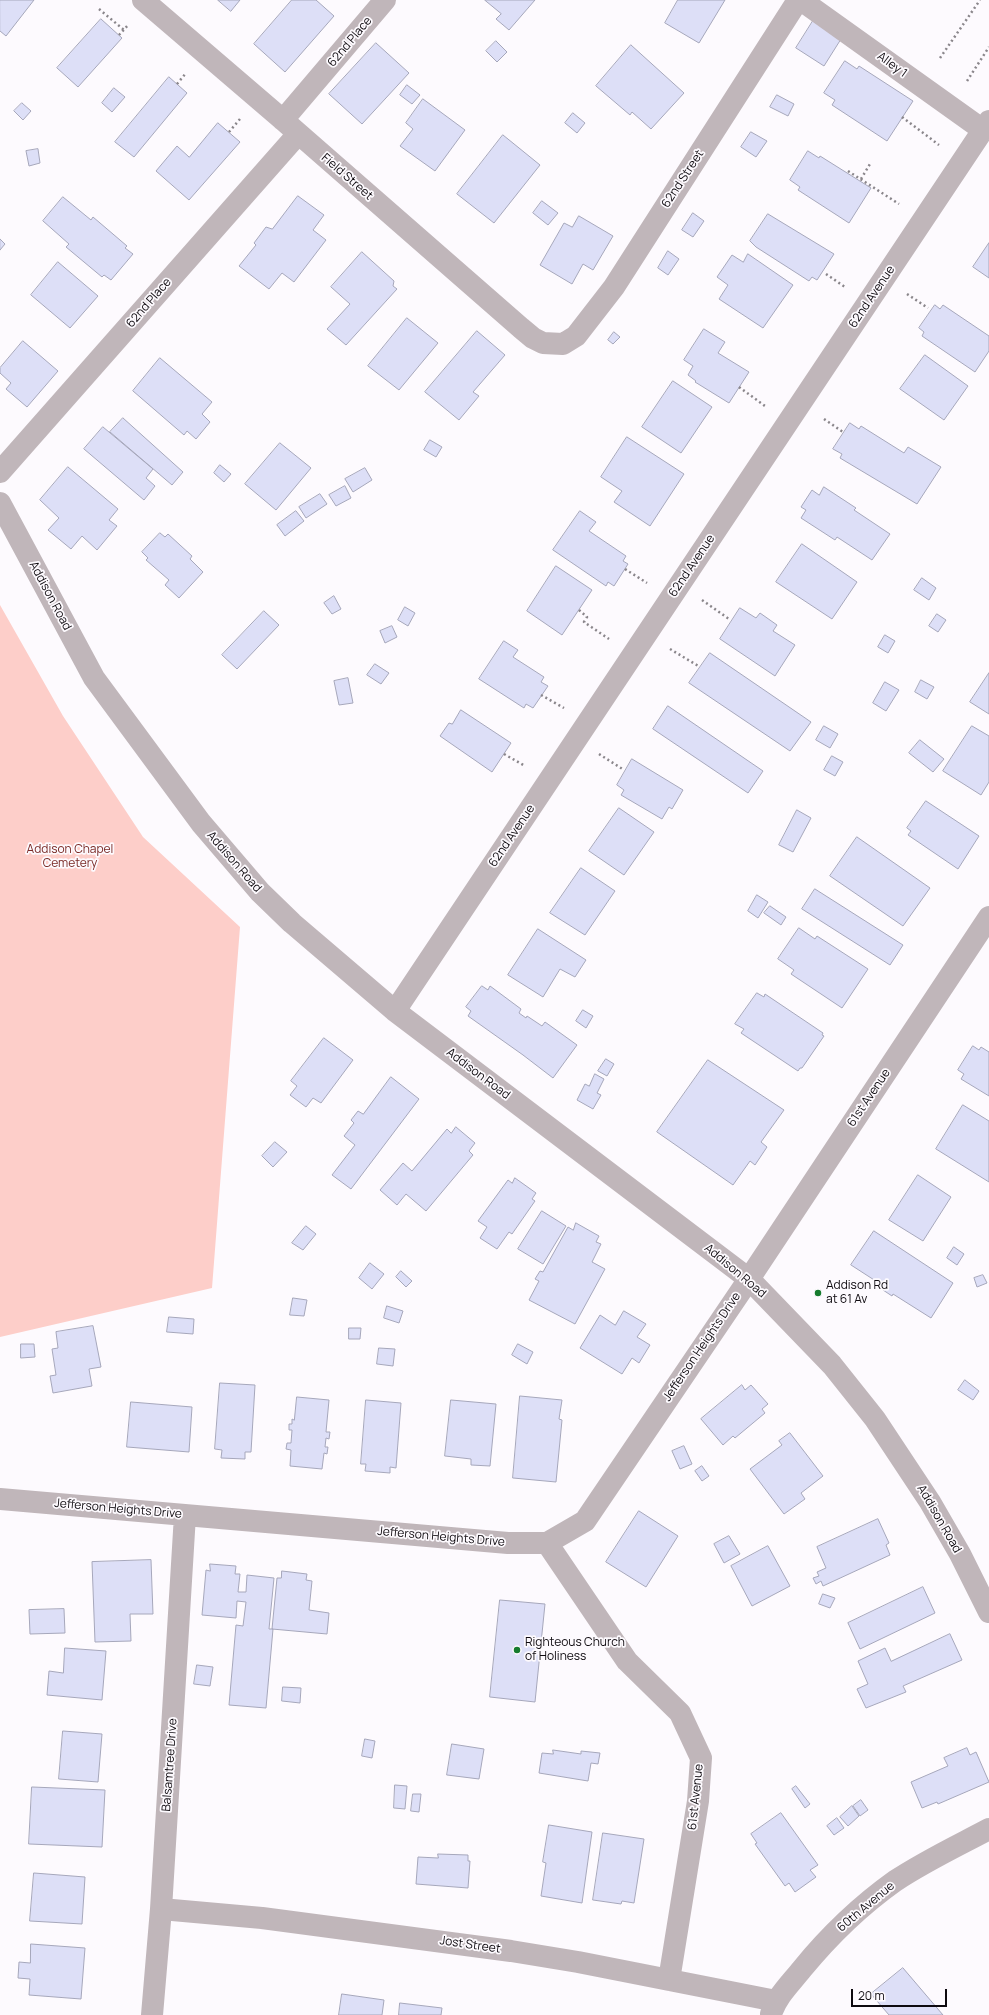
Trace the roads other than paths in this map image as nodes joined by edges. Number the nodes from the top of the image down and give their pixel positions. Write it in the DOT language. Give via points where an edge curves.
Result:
graph roads {
  1 [pos="143,0"];
  2 [pos="385,0"];
  3 [pos="799,0"];
  4 [pos="986,126"];
  5 [pos="291,127"];
  6 [pos="556,344"];
  7 [pos="0,472"];
  8 [pos="0,504"];
  9 [pos="989,916"];
  10 [pos="395,1011"];
  11 [pos="749,1279"];
  12 [pos="0,1499"];
  13 [pos="186,1515"];
  14 [pos="547,1543"];
  15 [pos="989,1612"];
  16 [pos="989,1829"];
  17 [pos="161,1909"];
  18 [pos="669,1980"];
  19 [pos="773,2008"];
  20 [pos="152,2015"];
  1 -- 5 [label="street, Field Street"];
  2 -- 5 [label="street, 62nd Place"];
  3 -- 4 [label="street, Alley 1"];
  3 -- 6 [label="street, 62nd Street" via="614,287 576,336 563,344"];
  4 -- 10 [label="street, 62nd Avenue"];
  5 -- 6 [label="street, Field Street" via="527,333 543,343"];
  5 -- 7 [label="street, 62nd Place"];
  8 -- 10 [label="street, Addison Road" via="94,678 201,823 260,892"];
  9 -- 11 [label="street, 61st Avenue"];
  10 -- 11 [label="street, Addison Road"];
  11 -- 14 [label="street, Jefferson Heights Drive" via="585,1521"];
  11 -- 15 [label="street, Addison Road" via="832,1365 875,1419 930,1502"];
  12 -- 13 [label="street, Jefferson Heights Drive"];
  13 -- 14 [label="street, Jefferson Heights Drive" via="508,1543"];
  13 -- 17 [label="street, Balsamtree Drive"];
  14 -- 18 [label="street, 61st Avenue" via="627,1661 680,1713 701,1758 698,1801"];
  16 -- 19 [label="street, 60th Avenue" via="896,1881 859,1910 819,1948"];
  17 -- 18 [label="street, Jost Street" via="262,1918 407,1936 578,1962"];
  17 -- 20 [label="street, Balsamtree Drive"];
  18 -- 19 [label="street, Jost Street"];
}
